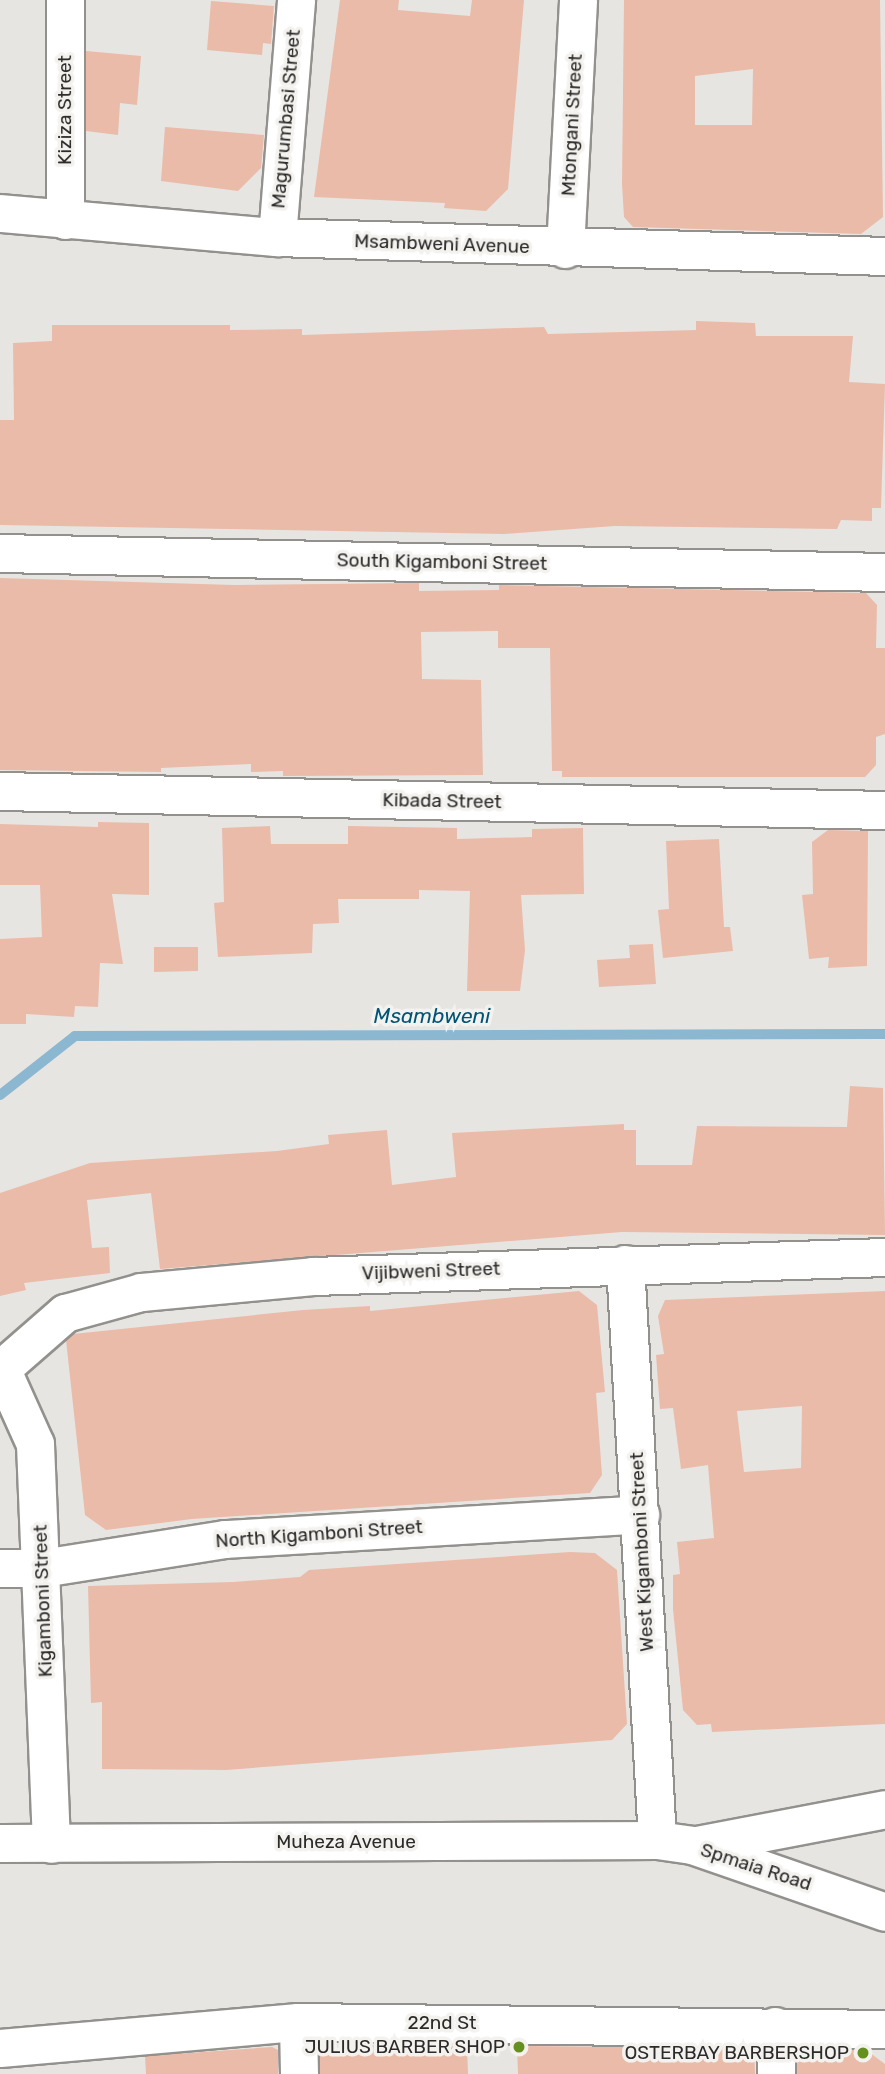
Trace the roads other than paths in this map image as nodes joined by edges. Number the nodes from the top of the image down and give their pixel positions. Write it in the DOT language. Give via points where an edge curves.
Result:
graph roads {
  1 [pos="65,0"];
  2 [pos="296,0"];
  3 [pos="578,0"];
  4 [pos="0,213"];
  5 [pos="65,220"];
  6 [pos="276,237"];
  7 [pos="565,249"];
  8 [pos="885,256"];
  9 [pos="0,553"];
  10 [pos="885,572"];
  11 [pos="0,791"];
  12 [pos="885,810"];
  13 [pos="885,1257"];
  14 [pos="625,1264"];
  15 [pos="1,1367"];
  16 [pos="640,1514"];
  17 [pos="0,1568"];
  18 [pos="42,1568"];
  19 [pos="885,1809"];
  20 [pos="0,1843"];
  21 [pos="675,1843"];
  22 [pos="51,1844"];
  23 [pos="885,1912"];
  24 [pos="298,2022"];
  25 [pos="775,2026"];
  26 [pos="885,2029"];
  27 [pos="0,2048"];
  28 [pos="299,2074"];
  29 [pos="776,2074"];
  1 -- 5 [label="street, Kiziza Street"];
  2 -- 6 [label="street, Magurumbasi Street"];
  3 -- 7 [label="street, Mtongani Street"];
  4 -- 5 [label="street, Msambweni Avenue"];
  5 -- 6 [label="street, Msambweni Avenue"];
  6 -- 7 [label="street, Msambweni Avenue"];
  7 -- 8 [label="street, Msambweni Avenue"];
  9 -- 10 [label="street, South Kigamboni Street"];
  11 -- 12 [label="street, Kibada Street"];
  13 -- 14 [label="street, Vijibweni Street"];
  14 -- 15 [label="street, Vijibweni Street" via="313,1276 141,1292 65,1313"];
  14 -- 16 [label="street, West Kigamboni Street"];
  15 -- 18 [label="street, Kigamboni Street" via="35,1444"];
  16 -- 18 [label="street, North Kigamboni Street" via="225,1539"];
  16 -- 21 [label="street, West Kigamboni Street"];
  17 -- 18 [label="street, North Kigamboni Street"];
  18 -- 22 [label="street, Kigamboni Street"];
  19 -- 21 [label="street, Spmaia Road"];
  20 -- 22 [label="street, Muheza Avenue"];
  21 -- 22 [label="street, Muheza Avenue"];
  21 -- 23 [label="street, Spmaia Road"];
  24 -- 25 [label="street, 22nd St"];
  24 -- 27 [label="street, 22nd St"];
  24 -- 28 [label="street"];
  25 -- 26 [label="street, 22nd St"];
  25 -- 29 [label="street"];
}
